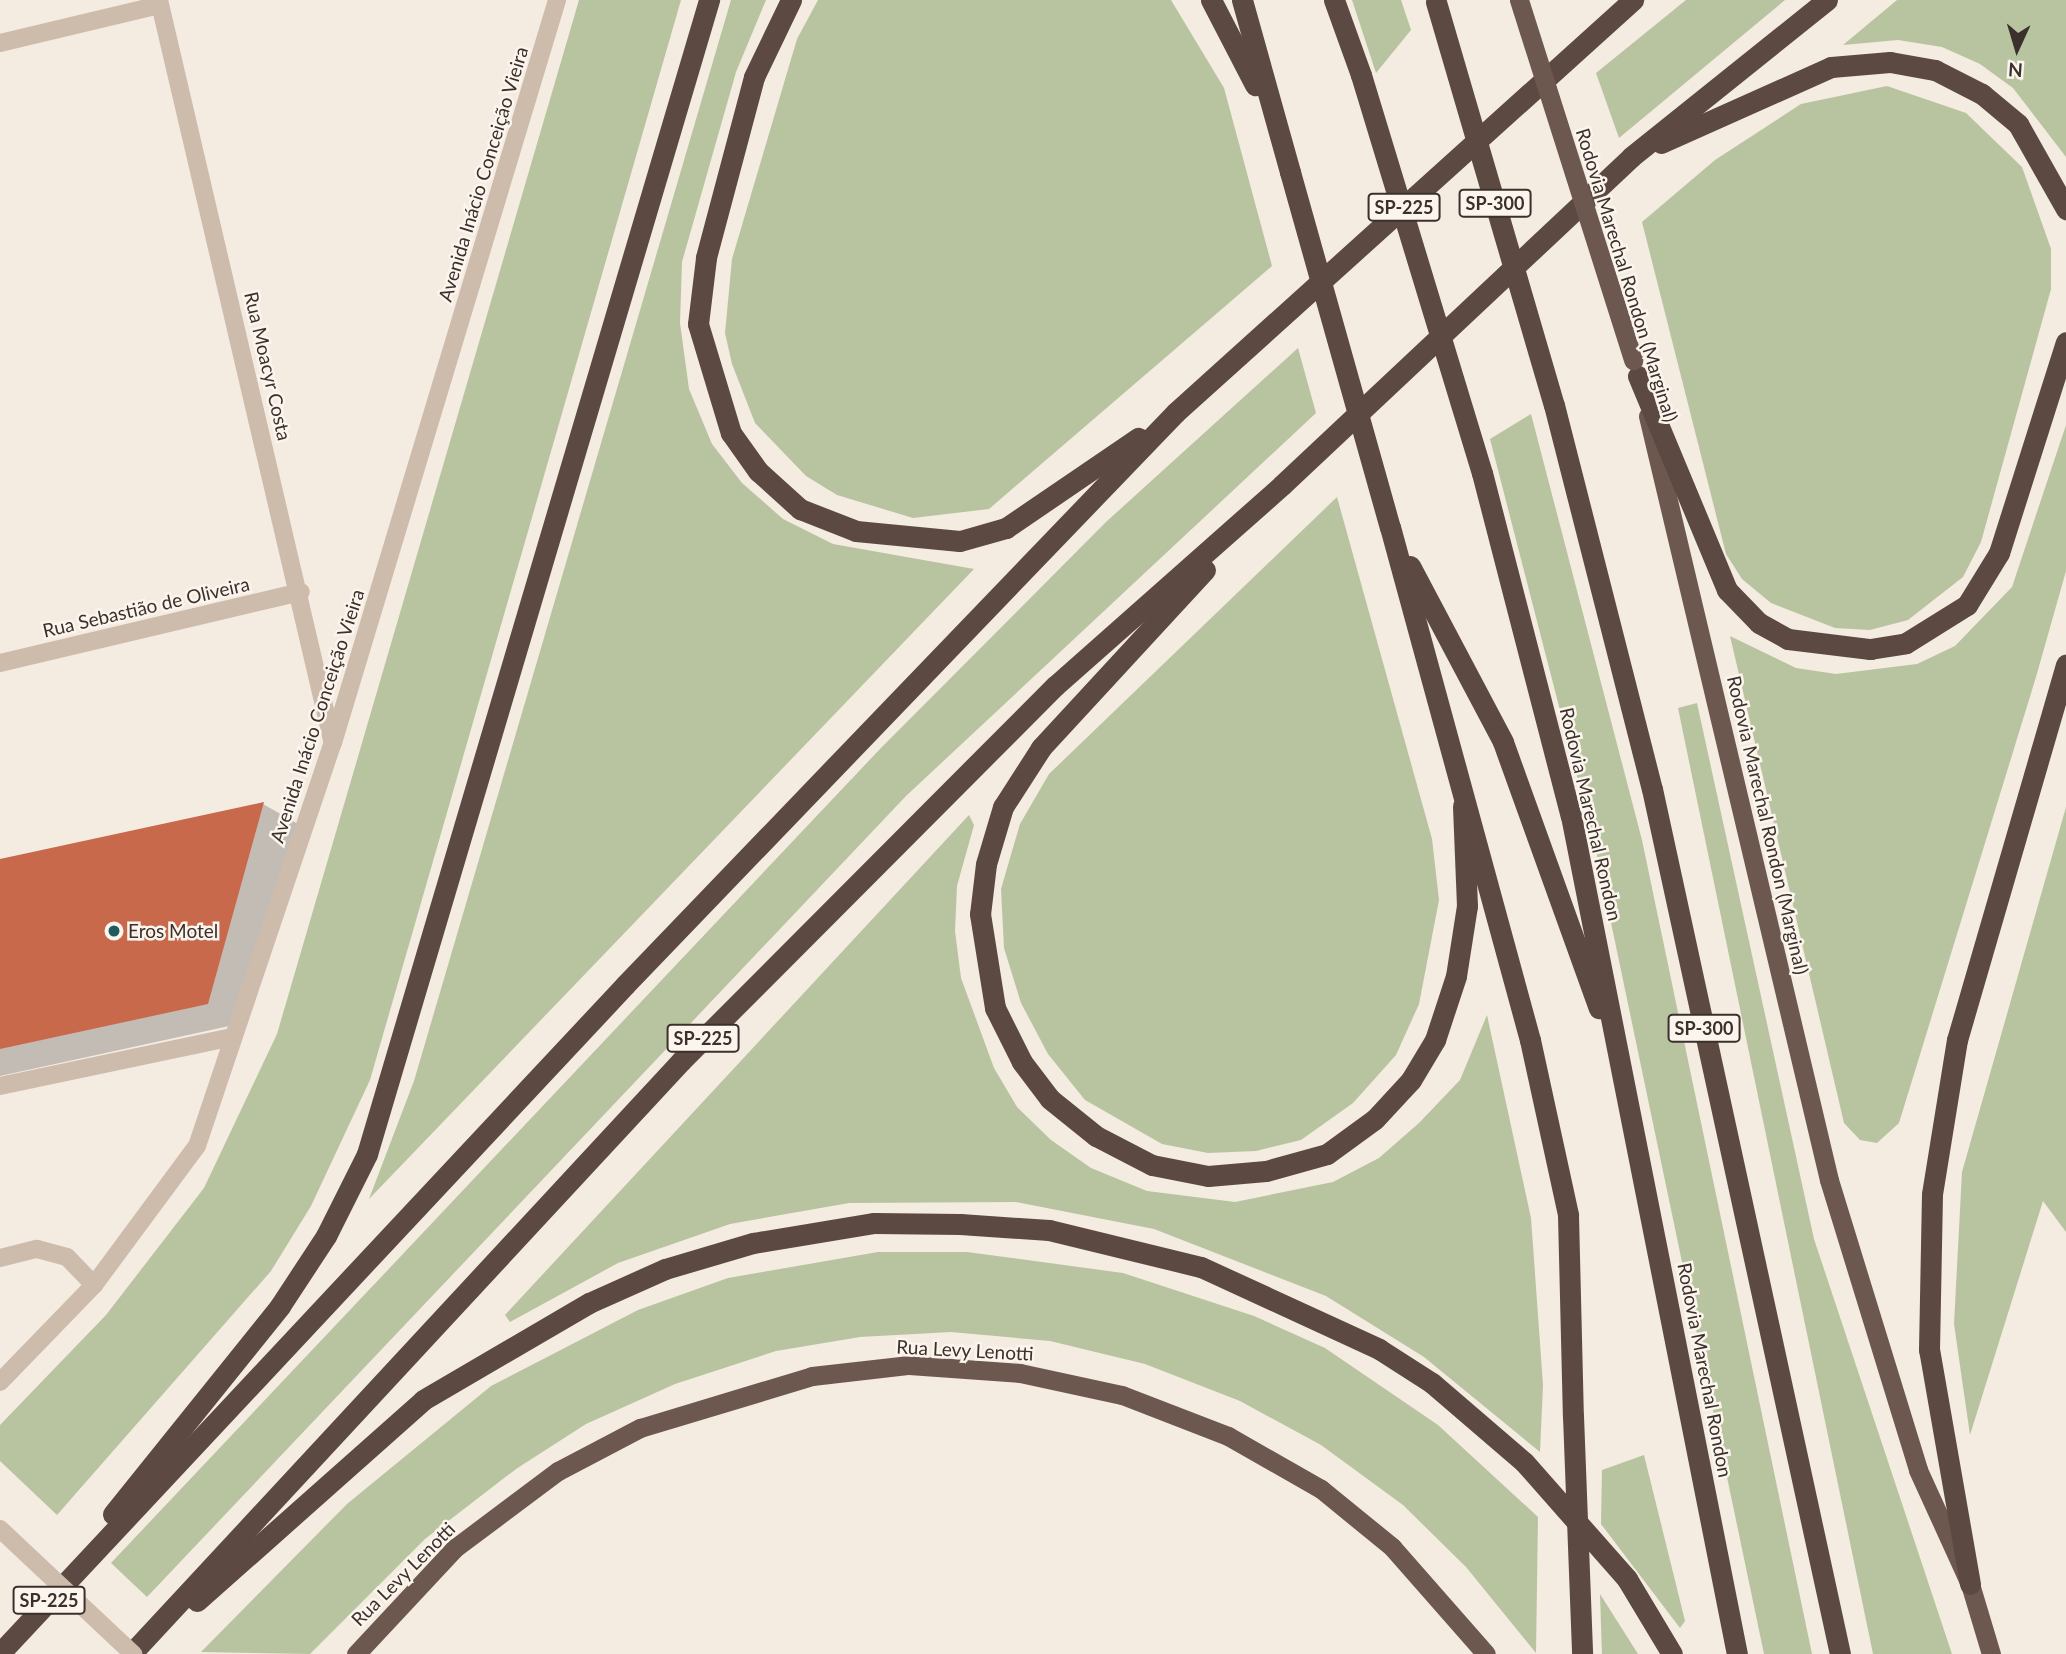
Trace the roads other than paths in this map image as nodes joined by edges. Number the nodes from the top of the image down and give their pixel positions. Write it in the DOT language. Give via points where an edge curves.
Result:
graph roads {
  1 [pos="557,0"];
  2 [pos="709,0"];
  3 [pos="790,0"];
  4 [pos="1211,0"];
  5 [pos="1242,0"];
  6 [pos="1334,0"];
  7 [pos="1519,0"];
  8 [pos="1633,0"];
  9 [pos="1827,0"];
  10 [pos="1436,1"];
  11 [pos="160,3"];
  12 [pos="0,43"];
  13 [pos="1279,138"];
  14 [pos="1630,157"];
  15 [pos="2066,209"];
  16 [pos="2066,342"];
  17 [pos="1636,368"];
  18 [pos="1175,413"];
  19 [pos="1282,485"];
  20 [pos="1393,535"];
  21 [pos="301,592"];
  22 [pos="0,663"];
  23 [pos="2066,665"];
  24 [pos="333,743"];
  25 [pos="1463,806"];
  26 [pos="232,1037"];
  27 [pos="1625,1083"];
  28 [pos="0,1086"];
  29 [pos="0,1258"];
  30 [pos="94,1286"];
  31 [pos="0,1382"];
  32 [pos="0,1529"];
  33 [pos="1970,1584"];
  34 [pos="6,1646"];
  35 [pos="132,1654"];
  36 [pos="139,1654"];
  37 [pos="356,1654"];
  38 [pos="1486,1654"];
  39 [pos="1582,1654"];
  40 [pos="1672,1654"];
  41 [pos="1737,1654"];
  42 [pos="1840,1654"];
  43 [pos="1991,1654"];
  1 -- 24 [label="street, Avenida Inácio Conceição Vieira"];
  2 -- 34 [label="highway" via="367,1154 326,1236 279,1306"];
  3 -- 18 [label="highway" via="754,77 706,258 698,324 710,380 731,433 758,471 800,509 856,531 960,541 1006,528"];
  4 -- 13 [label="highway"];
  5 -- 13 [label="highway"];
  6 -- 27 [label="highway, Rodovia Marechal Rondon, bridge" via="1482,473 1571,816"];
  7 -- 17 [label="highway, Rodovia Marechal Rondon (Marginal), bridge"];
  8 -- 18 [label="highway, SP-225"];
  9 -- 14 [label="highway, SP-225"];
  10 -- 42 [label="highway, SP-300, bridge" via="1554,405 1652,789"];
  11 -- 12 [label="street"];
  11 -- 21 [label="street, Rua Moacyr Costa"];
  13 -- 20 [label="highway, bridge"];
  14 -- 15 [label="highway" via="1830,67 1890,62 1935,71 1982,94 2018,124"];
  14 -- 19 [label="highway, SP-225"];
  16 -- 17 [label="highway" via="1999,553 1967,605 1906,643 1870,649 1788,639 1759,623 1727,590"];
  17 -- 33 [label="highway, Rodovia Marechal Rondon (Marginal)" via="1829,1180 1918,1470"];
  18 -- 34 [label="highway, SP-225" via="625,985"];
  19 -- 25 [label="highway" via="1041,748 1003,807 980,914 995,1008 1022,1062 1050,1099 1096,1136 1152,1165 1208,1176 1266,1171 1327,1154 1375,1119 1411,1080 1435,1040 1456,976 1467,906"];
  19 -- 35 [label="highway, SP-225" via="1055,686 681,1061"];
  20 -- 25 [label="highway"];
  20 -- 27 [label="highway" via="1503,742"];
  21 -- 22 [label="street, Rua Sebastião de Oliveira"];
  21 -- 24 [label="street, Rua Moacyr Costa"];
  23 -- 33 [label="highway" via="1957,1040 1932,1194 1929,1350"];
  24 -- 26 [label="street, Avenida Inácio Conceição Vieira"];
  25 -- 39 [label="highway, bridge" via="1531,1040 1568,1215"];
  26 -- 28 [label="street"];
  26 -- 30 [label="street, Avenida Inácio Conceição Vieira" via="197,1146"];
  27 -- 41 [label="highway, Rodovia Marechal Rondon"];
  29 -- 30 [label="street" via="37,1249 67,1257"];
  30 -- 31 [label="street, Avenida Inácio Conceição Vieira"];
  32 -- 35 [label="street, bridge"];
  33 -- 43 [label="highway, Rodovia Marechal Rondon (Marginal)"];
  36 -- 40 [label="highway" via="358,1453 423,1400 514,1344 665,1269 753,1243 874,1223 1049,1230 1112,1242 1201,1267 1379,1349 1432,1383 1524,1462 1627,1579"];
  37 -- 38 [label="highway, Rua Levy Lenotti" via="455,1548 558,1471 640,1428 812,1376 909,1366 1020,1373 1122,1395 1228,1436 1321,1489 1392,1547"];
}
